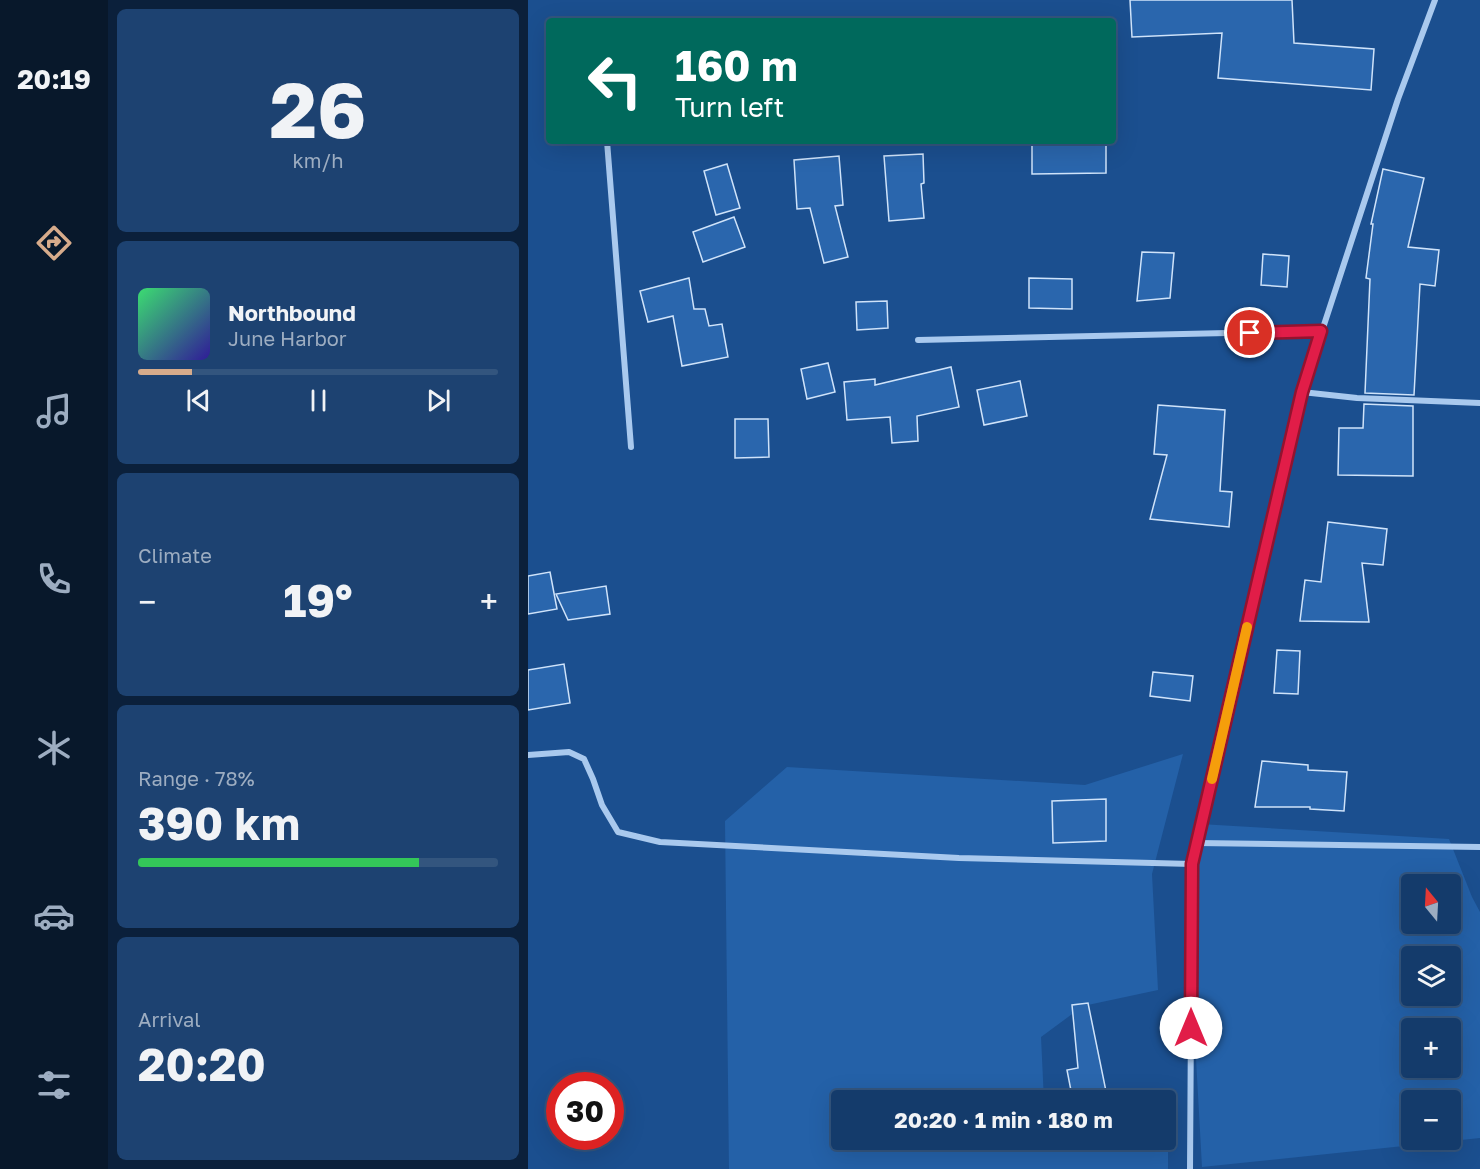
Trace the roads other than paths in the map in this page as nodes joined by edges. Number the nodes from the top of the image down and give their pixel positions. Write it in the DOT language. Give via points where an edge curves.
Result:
graph roads {
  1 [pos="1435,0"];
  2 [pos="608,144"];
  3 [pos="1321,331"];
  4 [pos="918,340"];
  5 [pos="1302,392"];
  6 [pos="1480,403"];
  7 [pos="631,447"];
  8 [pos="528,754"];
  9 [pos="1197,843"];
  10 [pos="1480,847"];
  11 [pos="1192,864"];
  12 [pos="1190,1169"];
  1 -- 3 [label="street"];
  2 -- 7 [label="street"];
  3 -- 4 [label="street"];
  3 -- 5 [label="street"];
  5 -- 6 [label="street"];
  5 -- 9 [label="street"];
  8 -- 11 [label="street" via="569,752 584,759 602,805 618,832 660,842 959,858"];
  9 -- 10 [label="street"];
  9 -- 11 [label="street"];
  11 -- 12 [label="street"];
}
